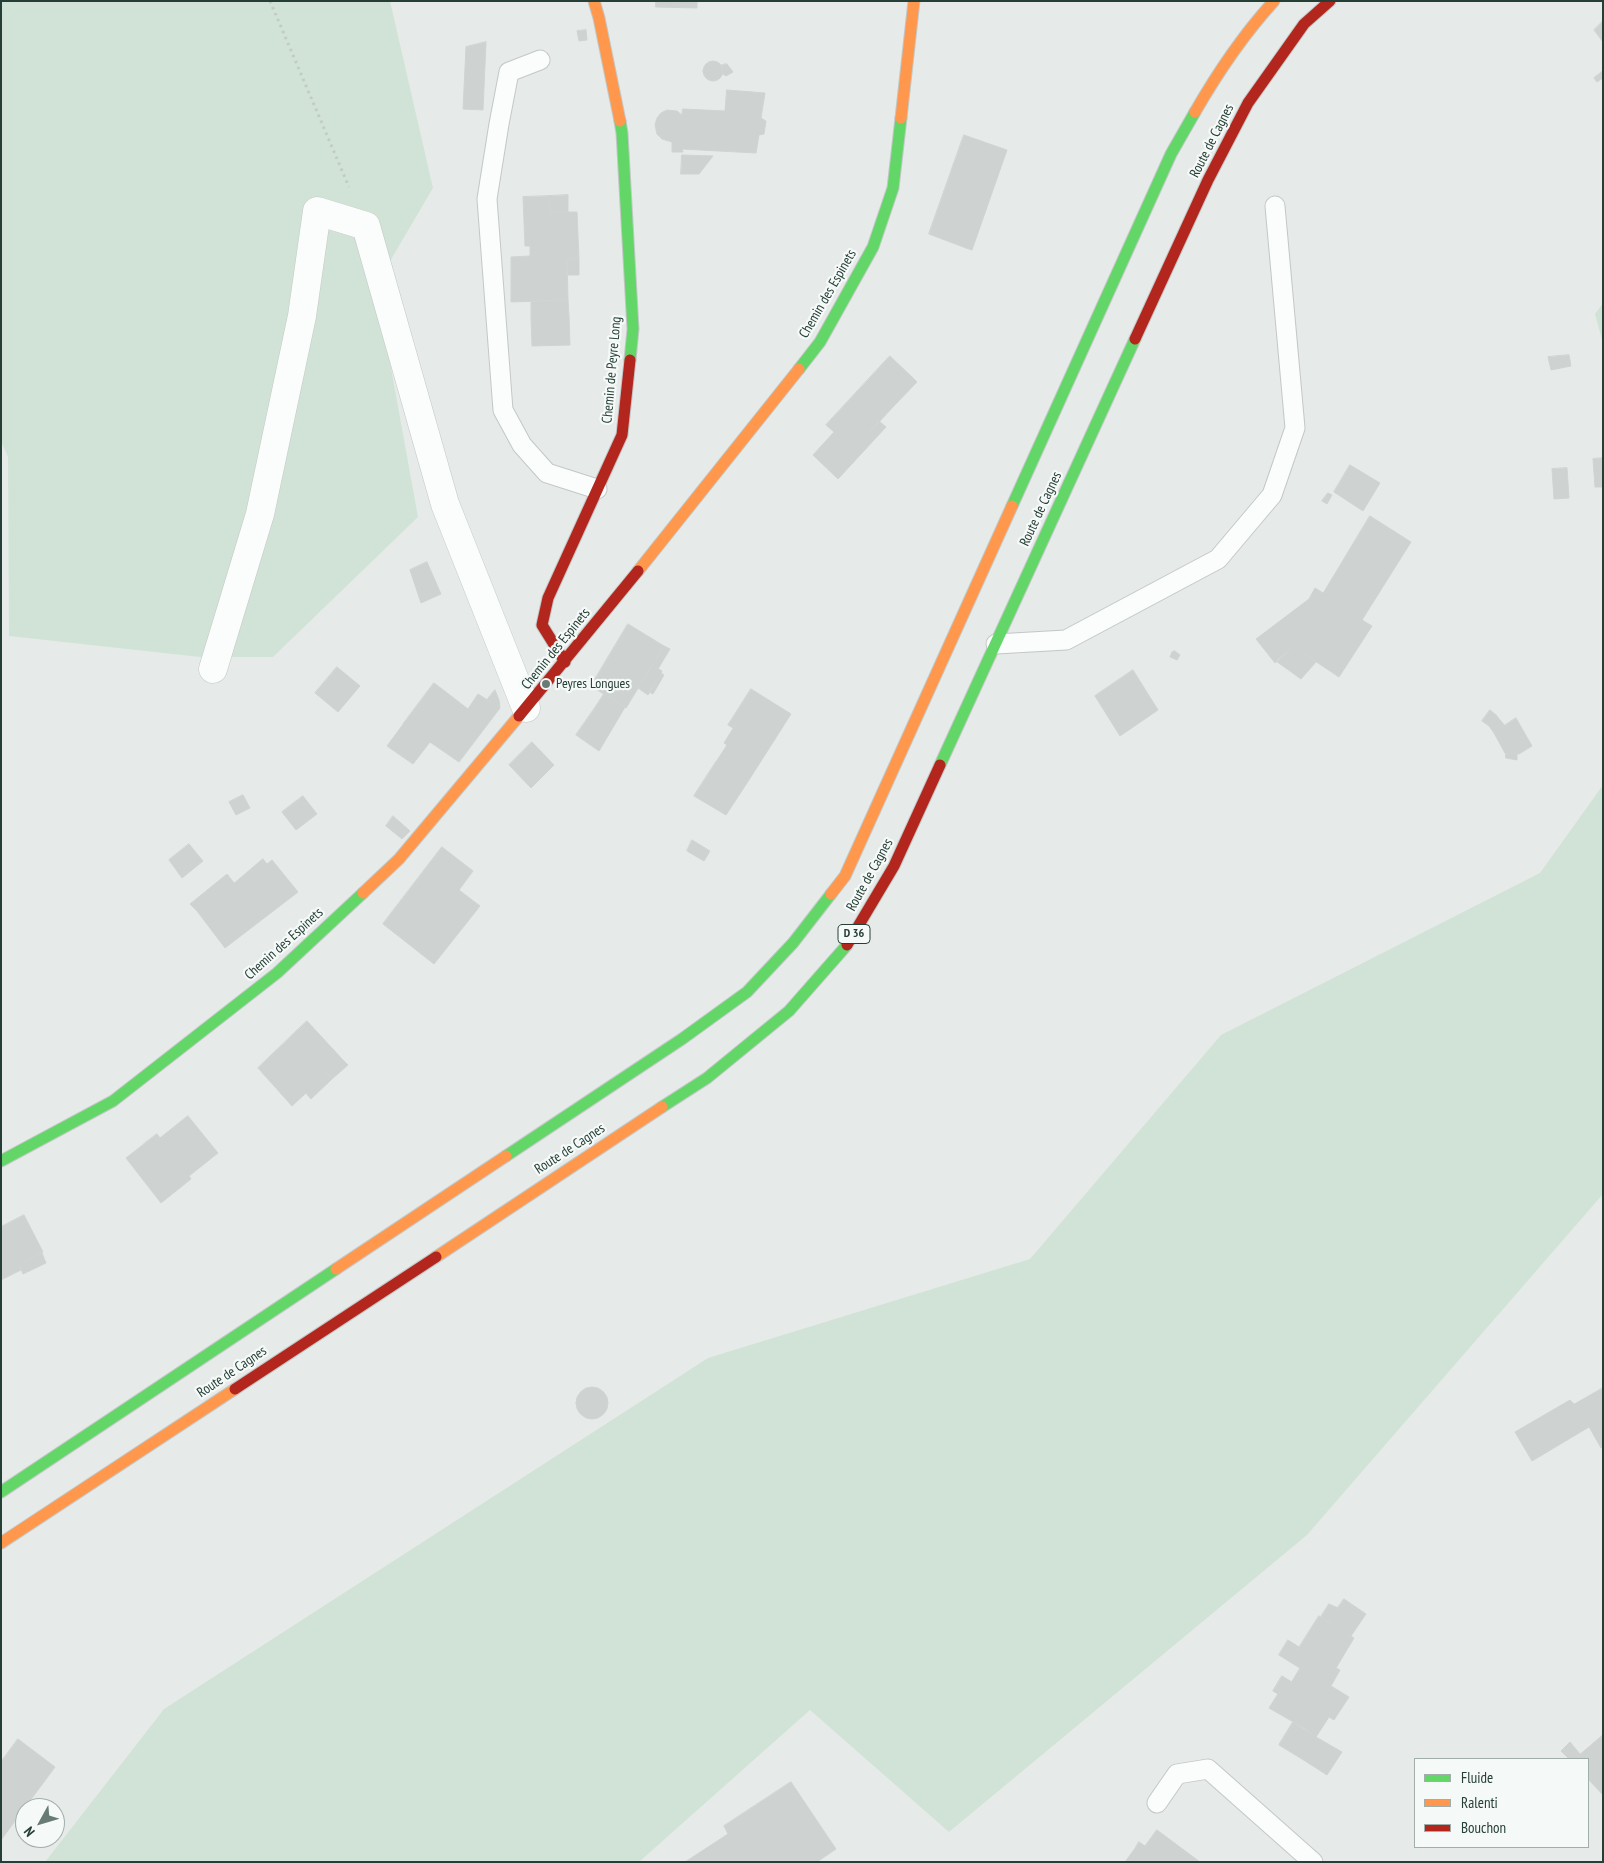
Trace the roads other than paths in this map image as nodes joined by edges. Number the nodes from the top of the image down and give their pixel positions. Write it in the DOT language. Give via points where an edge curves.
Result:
graph roads {
  1 [pos="594,1"];
  2 [pos="914,1"];
  3 [pos="1274,1"];
  4 [pos="1330,1"];
  5 [pos="540,60"];
  6 [pos="1274,206"];
  7 [pos="597,489"];
  8 [pos="996,644"];
  9 [pos="565,662"];
  10 [pos="213,669"];
  11 [pos="526,708"];
  12 [pos="1,1161"];
  13 [pos="1,1492"];
  14 [pos="1,1543"];
  15 [pos="1157,1803"];
  16 [pos="1313,1862"];
  1 -- 7 [label="main road, Chemin de Peyre Long" via="622,133 633,329 622,435"];
  2 -- 9 [label="main road, Chemin des Espinets" via="893,188 873,247 820,342"];
  3 -- 13 [label="main road, Route de Cagnes" via="1211,81 1171,154 845,876 793,943 747,992 682,1039"];
  4 -- 8 [label="main road, Route de Cagnes / D 36" via="1304,24 1244,111 1208,180"];
  5 -- 7 [label="lane" via="509,72 487,199 503,410 522,445 547,473"];
  6 -- 8 [label="lane" via="1295,428 1272,495 1218,559 1066,640"];
  7 -- 9 [label="main road, Chemin de Peyre Long" via="548,598 542,625"];
  8 -- 14 [label="main road, Route de Cagnes / D 36" via="894,866 847,946 789,1011 707,1078"];
  9 -- 11 [label="main road, Chemin des Espinets"];
  10 -- 11 [label="street" via="260,514 302,316 318,211 366,226 446,504"];
  11 -- 12 [label="main road, Chemin des Espinets" via="399,859 277,973 113,1101"];
  15 -- 16 [label="lane" via="1177,1774 1208,1769"];
}
